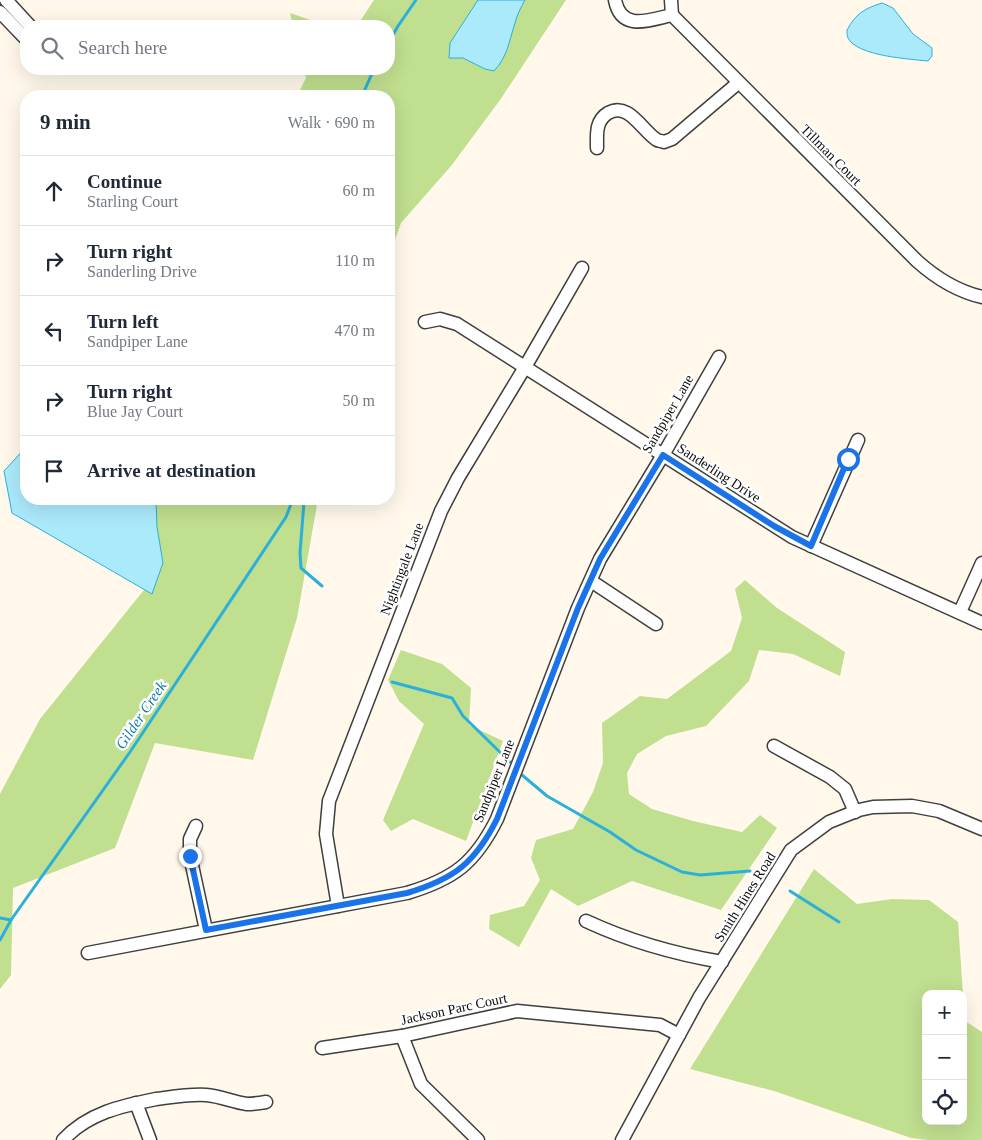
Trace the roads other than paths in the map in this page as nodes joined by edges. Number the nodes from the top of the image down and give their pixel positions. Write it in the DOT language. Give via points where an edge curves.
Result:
graph roads {
  1 [pos="6,0"];
  2 [pos="615,0"];
  3 [pos="671,0"];
  4 [pos="0,12"];
  5 [pos="672,15"];
  6 [pos="24,20"];
  7 [pos="20,33"];
  8 [pos="738,83"];
  9 [pos="597,148"];
  10 [pos="582,268"];
  11 [pos="982,297"];
  12 [pos="426,322"];
  13 [pos="719,356"];
  14 [pos="525,367"];
  15 [pos="858,440"];
  16 [pos="663,455"];
  17 [pos="811,546"];
  18 [pos="982,563"];
  19 [pos="590,581"];
  20 [pos="960,612"];
  21 [pos="982,623"];
  22 [pos="656,624"];
  23 [pos="774,746"];
  24 [pos="855,812"];
  25 [pos="196,826"];
  26 [pos="982,829"];
  27 [pos="338,906"];
  28 [pos="586,921"];
  29 [pos="206,930"];
  30 [pos="88,953"];
  31 [pos="722,962"];
  32 [pos="679,1035"];
  33 [pos="402,1036"];
  34 [pos="322,1048"];
  35 [pos="266,1102"];
  36 [pos="136,1103"];
  37 [pos="63,1140"];
  38 [pos="150,1140"];
  39 [pos="478,1140"];
  40 [pos="622,1140"];
  1 -- 6 [label="street"];
  2 -- 5 [label="street" via="622,16 629,21"];
  3 -- 5 [label="street"];
  4 -- 7 [label="street"];
  5 -- 8 [label="street, Tillman Court"];
  8 -- 9 [label="street" via="672,139 664,142 656,140 626,113 610,112 596,128"];
  8 -- 11 [label="street, Tillman Court" via="928,271 956,289"];
  10 -- 14 [label="street, Nightingale Lane"];
  12 -- 14 [label="street, Sanderling Drive" via="440,319 457,324"];
  13 -- 16 [label="street, Sandpiper Lane"];
  14 -- 16 [label="street, Sanderling Drive"];
  14 -- 27 [label="street, Nightingale Lane" via="441,510 333,791 326,834"];
  15 -- 17 [label="street"];
  16 -- 17 [label="street, Sanderling Drive"];
  16 -- 19 [label="street, Sandpiper Lane" via="609,543"];
  17 -- 20 [label="street, Sanderling Drive"];
  18 -- 20 [label="street"];
  19 -- 22 [label="street"];
  19 -- 27 [label="street, Sandpiper Lane" via="497,819 479,850 456,872 427,887"];
  20 -- 21 [label="street, Sanderling Drive"];
  23 -- 24 [label="street" via="845,789"];
  24 -- 26 [label="street, Smith Hines Road" via="873,807 912,806 939,811"];
  24 -- 31 [label="street, Smith Hines Road" via="829,822 791,850"];
  25 -- 29 [label="street" via="190,839 190,856"];
  27 -- 29 [label="street, Sandpiper Lane"];
  28 -- 31 [label="street" via="614,934 686,956"];
  29 -- 30 [label="street, Sandpiper Lane"];
  31 -- 32 [label="street, Smith Hines Road"];
  32 -- 33 [label="street, Jackson Parc Court" via="660,1025 517,1012"];
  32 -- 40 [label="street, Smith Hines Road"];
  33 -- 34 [label="street, Jackson Parc Court"];
  33 -- 39 [label="street" via="421,1084"];
  35 -- 36 [label="street" via="247,1104 204,1095"];
  36 -- 37 [label="street" via="100,1113"];
  36 -- 38 [label="street"];
}
